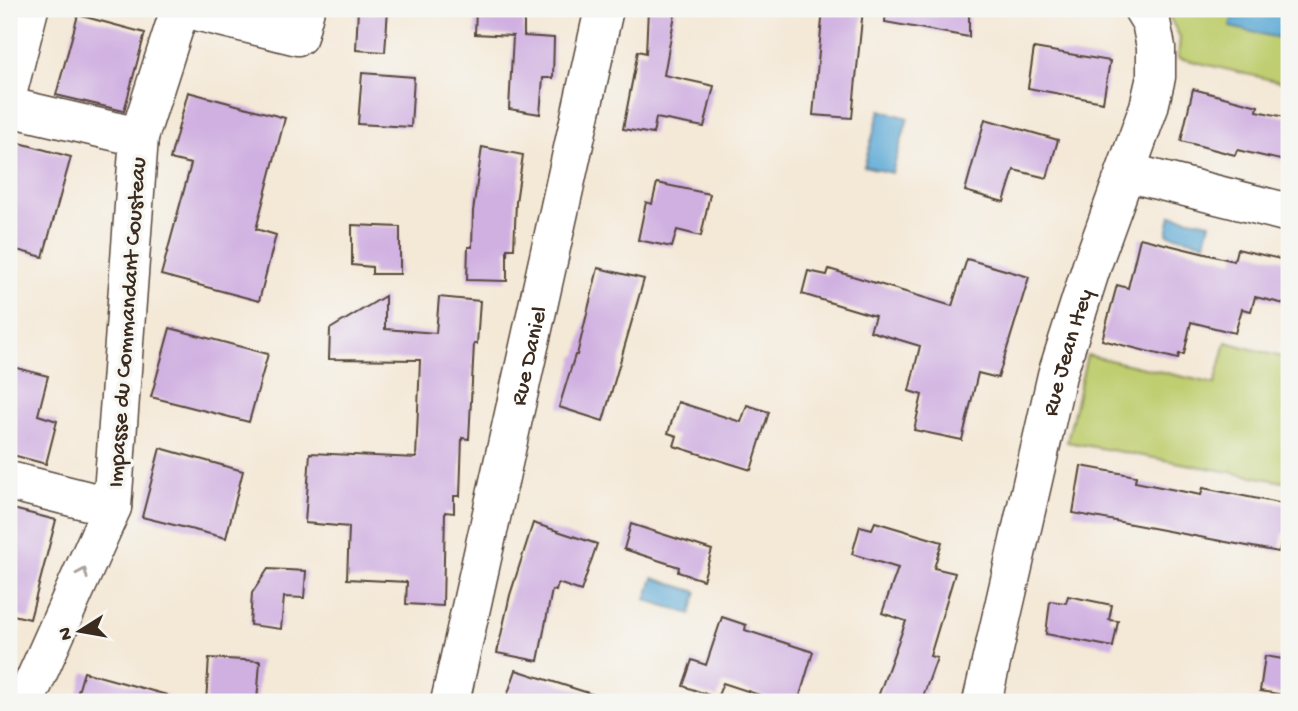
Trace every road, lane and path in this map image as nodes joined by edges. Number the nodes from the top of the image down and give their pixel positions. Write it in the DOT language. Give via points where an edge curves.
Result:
graph roads {
  1 [pos="29,9"];
  2 [pos="180,9"];
  3 [pos="188,9"];
  4 [pos="305,9"];
  5 [pos="604,9"];
  6 [pos="1143,9"];
  7 [pos="9,87"];
  8 [pos="9,107"];
  9 [pos="139,136"];
  10 [pos="1126,172"];
  11 [pos="1289,213"];
  12 [pos="9,481"];
  13 [pos="112,507"];
  14 [pos="25,702"];
  15 [pos="450,702"];
  16 [pos="982,702"];
  1 -- 7 [label="street"];
  2 -- 9 [label="street, Impasse du Commandant Cousteau"];
  3 -- 4 [label="street" via="298,36"];
  5 -- 15 [label="street, Rue Daniel"];
  6 -- 10 [label="street, Rue Jean Itey" via="1156,47 1156,76"];
  8 -- 9 [label="street, Impasse du Commandant Cousteau"];
  9 -- 13 [label="street, Impasse du Commandant Cousteau"];
  10 -- 11 [label="street"];
  10 -- 16 [label="street, Rue Jean Itey" via="1058,374"];
  12 -- 13 [label="street"];
  14 -- 13 [label="street, Impasse du Commandant Cousteau, one-way"];
}
